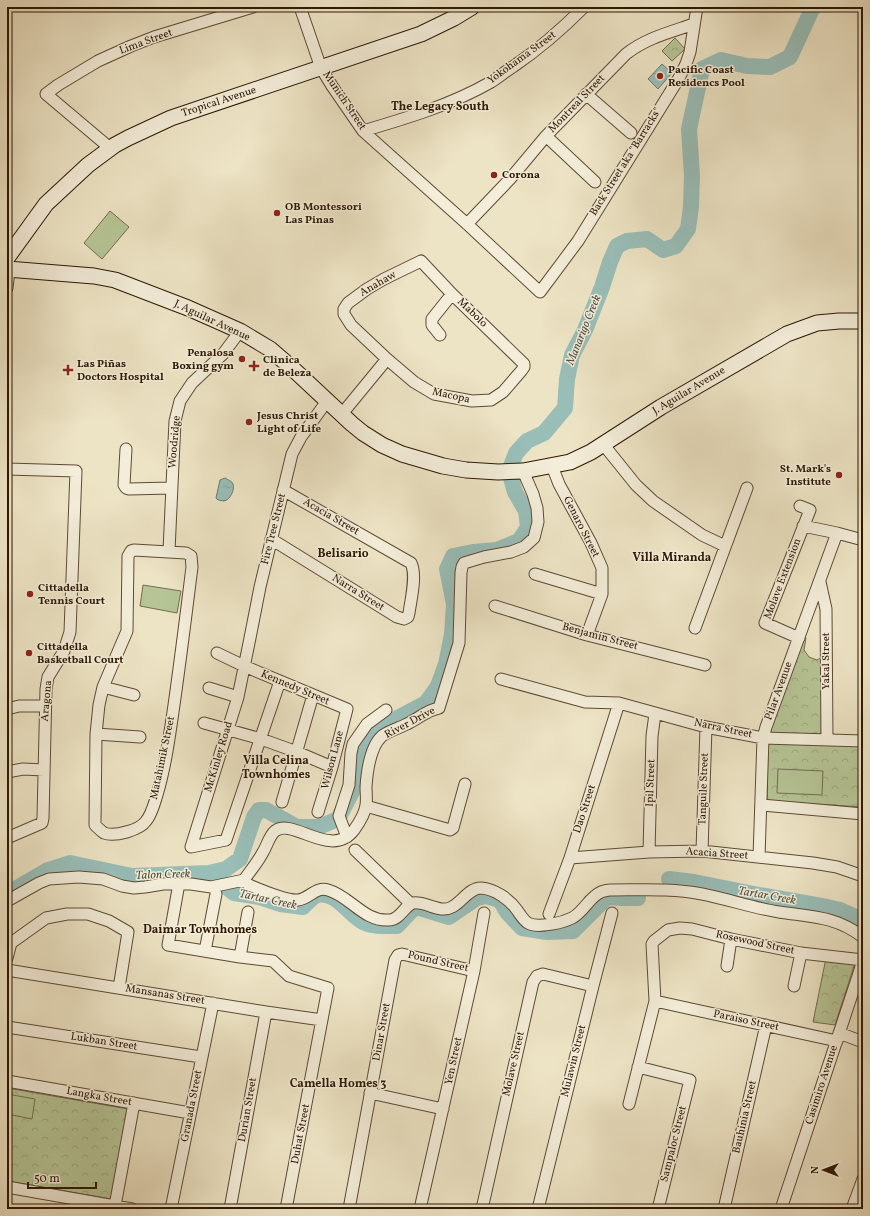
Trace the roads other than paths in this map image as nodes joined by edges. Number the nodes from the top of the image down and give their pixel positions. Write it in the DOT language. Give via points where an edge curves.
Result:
graph roads {
  1 [pos="253,7"];
  2 [pos="472,7"];
  3 [pos="584,7"];
  4 [pos="697,7"];
  5 [pos="301,10"];
  6 [pos="694,24"];
  7 [pos="321,68"];
  8 [pos="586,94"];
  9 [pos="363,131"];
  10 [pos="631,133"];
  11 [pos="546,136"];
  12 [pos="110,148"];
  13 [pos="595,182"];
  14 [pos="467,224"];
  15 [pos="421,261"];
  16 [pos="8,266"];
  17 [pos="7,288"];
  18 [pos="540,292"];
  19 [pos="452,294"];
  20 [pos="344,314"];
  21 [pos="863,321"];
  22 [pos="240,331"];
  23 [pos="440,335"];
  24 [pos="387,359"];
  25 [pos="524,364"];
  26 [pos="327,401"];
  27 [pos="341,415"];
  28 [pos="603,444"];
  29 [pos="126,449"];
  30 [pos="552,466"];
  31 [pos="7,469"];
  32 [pos="521,471"];
  33 [pos="171,488"];
  34 [pos="747,488"];
  35 [pos="283,490"];
  36 [pos="800,506"];
  37 [pos="803,526"];
  38 [pos="837,533"];
  39 [pos="271,539"];
  40 [pos="863,540"];
  41 [pos="725,546"];
  42 [pos="169,551"];
  43 [pos="535,574"];
  44 [pos="820,582"];
  45 [pos="602,594"];
  46 [pos="495,606"];
  47 [pos="404,619"];
  48 [pos="695,628"];
  49 [pos="587,635"];
  50 [pos="799,638"];
  51 [pos="217,653"];
  52 [pos="705,665"];
  53 [pos="244,666"];
  54 [pos="501,679"];
  55 [pos="280,681"];
  56 [pos="103,687"];
  57 [pos="208,688"];
  58 [pos="134,695"];
  59 [pos="313,695"];
  60 [pos="238,697"];
  61 [pos="619,703"];
  62 [pos="45,706"];
  63 [pos="7,709"];
  64 [pos="347,709"];
  65 [pos="386,710"];
  66 [pos="655,714"];
  67 [pos="204,723"];
  68 [pos="706,727"];
  69 [pos="228,730"];
  70 [pos="96,734"];
  71 [pos="140,737"];
  72 [pos="763,738"];
  73 [pos="261,739"];
  74 [pos="827,740"];
  75 [pos="863,741"];
  76 [pos="297,752"];
  77 [pos="332,766"];
  78 [pos="44,770"];
  79 [pos="7,772"];
  80 [pos="465,784"];
  81 [pos="282,802"];
  82 [pos="761,805"];
  83 [pos="366,806"];
  84 [pos="318,812"];
  85 [pos="863,814"];
  86 [pos="346,834"];
  87 [pos="7,838"];
  88 [pos="355,850"];
  89 [pos="702,851"];
  90 [pos="649,852"];
  91 [pos="759,857"];
  92 [pos="570,858"];
  93 [pos="863,876"];
  94 [pos="241,880"];
  95 [pos="178,889"];
  96 [pos="214,891"];
  97 [pos="7,901"];
  98 [pos="411,904"];
  99 [pos="248,912"];
  100 [pos="484,912"];
  101 [pos="612,913"];
  102 [pos="549,914"];
  103 [pos="863,937"];
  104 [pos="731,939"];
  105 [pos="205,951"];
  106 [pos="801,953"];
  107 [pos="402,954"];
  108 [pos="240,957"];
  109 [pos="7,958"];
  110 [pos="863,960"];
  111 [pos="727,966"];
  112 [pos="7,970"];
  113 [pos="474,971"];
  114 [pos="593,986"];
  115 [pos="794,986"];
  116 [pos="119,988"];
  117 [pos="655,1001"];
  118 [pos="213,1003"];
  119 [pos="266,1012"];
  120 [pos="322,1020"];
  121 [pos="766,1025"];
  122 [pos="7,1027"];
  123 [pos="838,1037"];
  124 [pos="863,1042"];
  125 [pos="201,1057"];
  126 [pos="638,1067"];
  127 [pos="7,1081"];
  128 [pos="370,1093"];
  129 [pos="134,1104"];
  130 [pos="629,1104"];
  131 [pos="443,1110"];
  132 [pos="190,1113"];
  133 [pos="863,1179"];
  134 [pos="7,1187"];
  135 [pos="115,1206"];
  136 [pos="132,1209"];
  137 [pos="171,1209"];
  138 [pos="230,1209"];
  139 [pos="286,1209"];
  140 [pos="349,1209"];
  141 [pos="420,1209"];
  142 [pos="482,1209"];
  143 [pos="538,1209"];
  144 [pos="658,1209"];
  145 [pos="724,1209"];
  146 [pos="781,1209"];
  147 [pos="852,1209"];
  1 -- 12 [label="street, Lima Street" via="131,46 98,61 46,94"];
  2 -- 7 [label="main road, Tropical Avenue" via="421,34"];
  3 -- 9 [label="street, Yokohama Street" via="531,54 492,82 455,100"];
  4 -- 6 [label="street"];
  5 -- 7 [label="street, Munich Street"];
  6 -- 8 [label="street, Montreal Street" via="638,45"];
  6 -- 18 [label="street, Back Street aka \"Barracks\"" via="690,52 679,78 578,241"];
  7 -- 9 [label="street, Munich Street"];
  7 -- 12 [label="main road, Tropical Avenue" via="171,118"];
  8 -- 10 [label="street"];
  8 -- 11 [label="street, Montreal Street"];
  9 -- 14 [label="street, Munich Street"];
  11 -- 13 [label="street"];
  11 -- 14 [label="street, Montreal Street"];
  12 -- 16 [label="main road, Tropical Avenue" via="46,204 25,231"];
  14 -- 18 [label="street, Munich Street"];
  15 -- 19 [label="street, Mabolo"];
  15 -- 20 [label="street, Anahaw" via="367,289 348,303"];
  16 -- 17 [label="street"];
  16 -- 22 [label="main road, J. Aguilar Avenue" via="115,280"];
  19 -- 23 [label="street" via="432,319 432,325"];
  19 -- 25 [label="street, Mabolo"];
  20 -- 24 [label="street, Macopa" via="351,325"];
  21 -- 28 [label="main road, J. Aguilar Avenue" via="817,323 787,334"];
  22 -- 26 [label="main road, J. Aguilar Avenue" via="270,349"];
  22 -- 33 [label="street, Woodridge" via="223,354 192,383 180,401 174,421"];
  24 -- 25 [label="street, Macopa" via="414,382 434,394 472,401 490,400 503,392"];
  24 -- 27 [label="street"];
  26 -- 27 [label="main road, J. Aguilar Avenue"];
  26 -- 35 [label="street, Fire Tree Street" via="292,454"];
  27 -- 32 [label="main road, J. Aguilar Avenue" via="369,437 402,454 466,470"];
  28 -- 30 [label="main road, J. Aguilar Avenue" via="570,462"];
  28 -- 41 [label="street" via="636,485 653,501 702,535"];
  29 -- 33 [label="street" via="126,488"];
  30 -- 32 [label="main road, J. Aguilar Avenue"];
  30 -- 45 [label="street, Genaro Street" via="602,568"];
  31 -- 62 [label="street, Aragona" via="76,471 70,632 64,651 48,677"];
  32 -- 83 [label="street, River Drive" via="537,508 538,522 534,538 524,547 484,557 462,567 459,643 439,708 383,735 376,743 372,751 366,786"];
  33 -- 42 [label="street, Woodridge"];
  34 -- 41 [label="street"];
  35 -- 39 [label="street, Fire Tree Street"];
  35 -- 47 [label="street, Acacia Street" via="411,563 413,575 409,613"];
  36 -- 37 [label="street, Molave Extension" via="810,510"];
  37 -- 38 [label="street"];
  37 -- 50 [label="street, Molave Extension" via="765,623"];
  38 -- 40 [label="street"];
  38 -- 44 [label="street, Pilar Avenue"];
  39 -- 47 [label="street, Narra Street"];
  39 -- 53 [label="street, Fire Tree Street"];
  41 -- 48 [label="street"];
  42 -- 56 [label="street, Matahimik Street" via="134,550 129,553 127,631"];
  42 -- 70 [label="street, Matahimik Street" via="186,553 191,556 192,561 168,749 150,815 145,822 120,834 104,833 95,825"];
  43 -- 45 [label="street"];
  44 -- 50 [label="street, Pilar Avenue"];
  44 -- 74 [label="street, Yakal Street" via="826,609"];
  45 -- 49 [label="street, Genaro Street"];
  46 -- 49 [label="street, Benjamin Street"];
  49 -- 52 [label="street, Benjamin Street"];
  50 -- 72 [label="street, Pilar Avenue"];
  51 -- 53 [label="street, Kennedy Street"];
  53 -- 55 [label="street, Kennedy Street"];
  53 -- 60 [label="street, McKinley Road"];
  54 -- 61 [label="street, Narra Street" via="584,702"];
  55 -- 59 [label="street, Kennedy Street"];
  55 -- 73 [label="street"];
  56 -- 58 [label="street"];
  56 -- 70 [label="street, Matahimik Street"];
  57 -- 60 [label="street"];
  59 -- 64 [label="street, Kennedy Street"];
  59 -- 76 [label="street"];
  60 -- 69 [label="street, McKinley Road"];
  61 -- 66 [label="street, Narra Street"];
  61 -- 92 [label="street, Dao Street"];
  62 -- 63 [label="street" via="19,706"];
  62 -- 78 [label="street, Aragona"];
  64 -- 77 [label="street, Wilson Lane"];
  65 -- 86 [label="street" via="367,724 353,744 349,785 339,816"];
  66 -- 68 [label="street, Narra Street"];
  66 -- 90 [label="street, Ipil Street" via="652,736"];
  67 -- 69 [label="street"];
  68 -- 72 [label="street, Narra Street"];
  68 -- 89 [label="street, Tanguile Street"];
  69 -- 73 [label="street"];
  69 -- 73 [label="street, McKinley Road" via="191,847 226,840"];
  70 -- 71 [label="street"];
  72 -- 74 [label="street, Narra Street"];
  72 -- 82 [label="street, Pilar Avenue"];
  73 -- 76 [label="street"];
  74 -- 75 [label="street, Narra Street"];
  76 -- 77 [label="street"];
  76 -- 81 [label="street"];
  77 -- 84 [label="street, Wilson Lane"];
  78 -- 79 [label="street" via="23,769"];
  78 -- 87 [label="street, Aragona" via="42,823"];
  80 -- 83 [label="street" via="453,828 450,830"];
  82 -- 85 [label="street"];
  82 -- 91 [label="street, Pilar Avenue"];
  83 -- 86 [label="street, River Drive" via="359,823 353,831"];
  86 -- 94 [label="street" via="338,840 326,840 316,839 296,830 280,829 274,832 263,853"];
  88 -- 98 [label="street"];
  89 -- 90 [label="street, Acacia Street"];
  89 -- 91 [label="street, Acacia Street"];
  90 -- 92 [label="street, Acacia Street"];
  91 -- 93 [label="street, Acacia Street" via="837,867"];
  92 -- 102 [label="street, Dao Street"];
  94 -- 96 [label="street"];
  94 -- 98 [label="street" via="292,900 302,899 320,889 330,890 346,898 368,915 381,919 395,919"];
  95 -- 105 [label="street" via="168,945"];
  96 -- 97 [label="street" via="191,884 134,888 102,879 80,877 49,879"];
  96 -- 105 [label="street"];
  98 -- 103 [label="street" via="446,909 473,890 488,889 514,906 529,924 538,926 573,918 601,892 667,890 814,916 842,925"];
  99 -- 108 [label="street"];
  100 -- 113 [label="street, Yen Street"];
  101 -- 114 [label="street, Mulawin Street"];
  104 -- 106 [label="street, Rosewood Street"];
  104 -- 111 [label="street"];
  104 -- 117 [label="street, Rosewood Street" via="680,928 668,930 654,941 652,944"];
  105 -- 108 [label="street"];
  106 -- 110 [label="street, Rosewood Street"];
  106 -- 115 [label="street"];
  107 -- 113 [label="street, Pound Street"];
  107 -- 128 [label="street, Dinar Street" via="395,960"];
  108 -- 120 [label="street, Duhat Street" via="273,961 289,976 328,988"];
  109 -- 116 [label="street" via="11,943 46,918 88,914 109,921 128,932"];
  110 -- 123 [label="street, Casimiro Avenue"];
  112 -- 116 [label="street, Mansanas Street"];
  113 -- 131 [label="street, Yen Street"];
  114 -- 142 [label="street, Molave Street" via="543,974 537,976 533,982"];
  114 -- 143 [label="street, Mulawin Street"];
  116 -- 118 [label="street, Mansanas Street"];
  117 -- 121 [label="street, Paraiso Street"];
  117 -- 126 [label="street"];
  118 -- 119 [label="street, Mansanas Street"];
  118 -- 125 [label="street, Granada Street"];
  119 -- 120 [label="street, Mansanas Street"];
  119 -- 138 [label="street, Durian Street"];
  120 -- 139 [label="street, Duhat Street"];
  121 -- 123 [label="street, Paraiso Street"];
  121 -- 145 [label="street, Bauhinia Street"];
  122 -- 125 [label="street, Lukban Street"];
  123 -- 124 [label="street, Paraiso Street"];
  123 -- 146 [label="street, Casimiro Avenue"];
  125 -- 132 [label="street, Granada Street"];
  126 -- 130 [label="street"];
  126 -- 144 [label="street, Sampaloc Street" via="690,1080"];
  127 -- 129 [label="street, Langka Street"];
  128 -- 131 [label="street"];
  128 -- 140 [label="street, Dinar Street"];
  129 -- 132 [label="street, Langka Street"];
  129 -- 135 [label="street"];
  131 -- 141 [label="street, Yen Street"];
  132 -- 137 [label="street, Granada Street"];
  133 -- 147 [label="street"];
  134 -- 135 [label="street"];
  135 -- 136 [label="street"];
}
